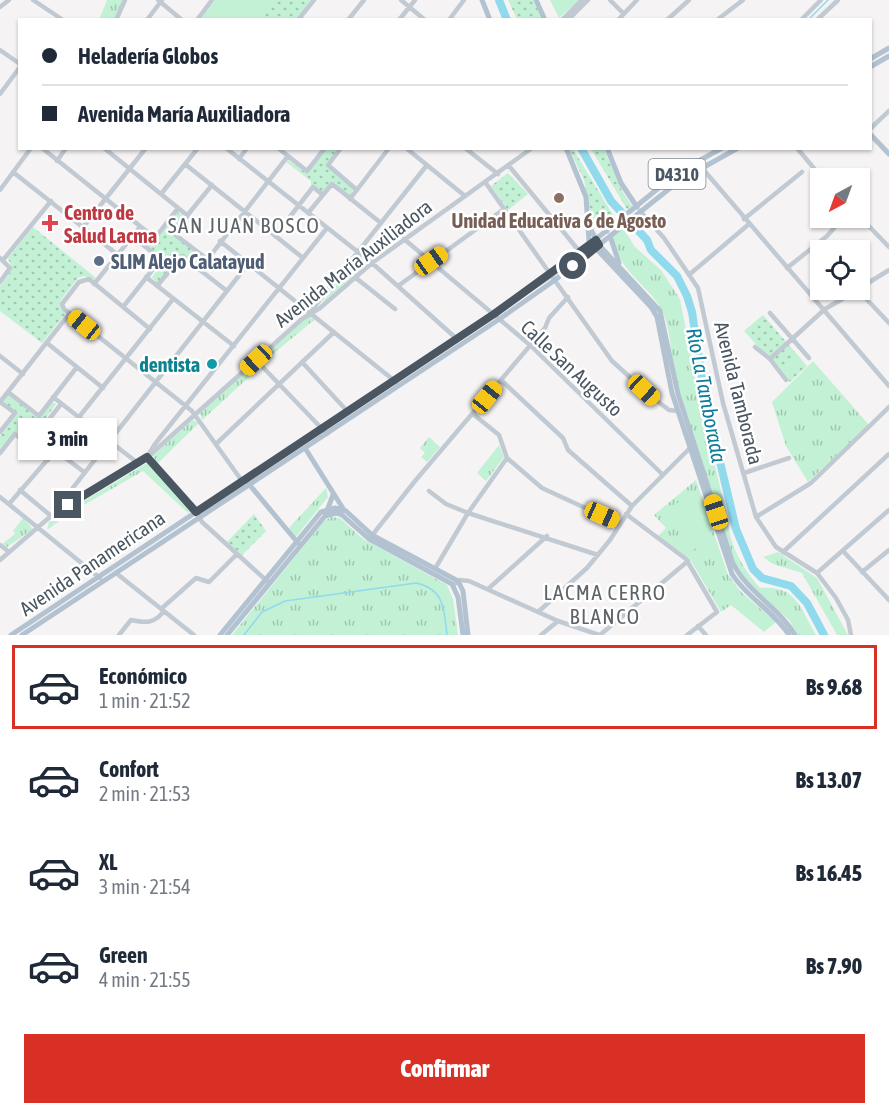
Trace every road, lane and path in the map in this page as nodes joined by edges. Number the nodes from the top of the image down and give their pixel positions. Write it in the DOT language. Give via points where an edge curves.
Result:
graph roads {
  1 [pos="9,0"];
  2 [pos="33,0"];
  3 [pos="125,0"];
  4 [pos="212,0"];
  5 [pos="314,0"];
  6 [pos="364,0"];
  7 [pos="401,0"];
  8 [pos="415,0"];
  9 [pos="464,0"];
  10 [pos="482,0"];
  11 [pos="536,0"];
  12 [pos="582,0"];
  13 [pos="588,0"];
  14 [pos="610,0"];
  15 [pos="638,0"];
  16 [pos="689,0"];
  17 [pos="743,0"];
  18 [pos="821,0"];
  19 [pos="838,0"];
  20 [pos="160,1"];
  21 [pos="0,7"];
  22 [pos="409,7"];
  23 [pos="624,14"];
  24 [pos="60,18"];
  25 [pos="117,18"];
  26 [pos="148,18"];
  27 [pos="181,18"];
  28 [pos="198,18"];
  29 [pos="301,18"];
  30 [pos="350,18"];
  31 [pos="401,18"];
  32 [pos="423,18"];
  33 [pos="450,18"];
  34 [pos="489,18"];
  35 [pos="544,18"];
  36 [pos="564,18"];
  37 [pos="570,18"];
  38 [pos="620,18"];
  39 [pos="668,18"];
  40 [pos="720,18"];
  41 [pos="803,18"];
  42 [pos="819,18"];
  43 [pos="889,48"];
  44 [pos="0,50"];
  45 [pos="889,56"];
  46 [pos="872,58"];
  47 [pos="18,64"];
  48 [pos="872,67"];
  49 [pos="18,68"];
  50 [pos="0,94"];
  51 [pos="889,111"];
  52 [pos="872,127"];
  53 [pos="872,136"];
  54 [pos="30,150"];
  55 [pos="44,150"];
  56 [pos="64,150"];
  57 [pos="106,150"];
  58 [pos="144,150"];
  59 [pos="196,150"];
  60 [pos="228,150"];
  61 [pos="246,150"];
  62 [pos="280,150"];
  63 [pos="323,150"];
  64 [pos="339,150"];
  65 [pos="387,150"];
  66 [pos="408,150"];
  67 [pos="468,150"];
  68 [pos="527,150"];
  69 [pos="567,150"];
  70 [pos="608,150"];
  71 [pos="718,150"];
  72 [pos="734,150"];
  73 [pos="799,150"];
  74 [pos="889,154"];
  75 [pos="288,156"];
  76 [pos="239,159"];
  77 [pos="57,160"];
  78 [pos="696,161"];
  79 [pos="185,164"];
  80 [pos="427,165"];
  81 [pos="509,166"];
  82 [pos="701,167"];
  83 [pos="814,168"];
  84 [pos="129,169"];
  85 [pos="13,172"];
  86 [pos="802,172"];
  87 [pos="498,174"];
  88 [pos="267,181"];
  89 [pos="485,182"];
  90 [pos="212,185"];
  91 [pos="0,190"];
  92 [pos="357,190"];
  93 [pos="161,195"];
  94 [pos="323,195"];
  95 [pos="465,196"];
  96 [pos="350,199"];
  97 [pos="105,200"];
  98 [pos="51,201"];
  99 [pos="298,206"];
  100 [pos="178,208"];
  101 [pos="504,209"];
  102 [pos="638,209"];
  103 [pos="244,211"];
  104 [pos="308,213"];
  105 [pos="188,216"];
  106 [pos="744,219"];
  107 [pos="589,222"];
  108 [pos="381,223"];
  109 [pos="749,224"];
  110 [pos="83,227"];
  111 [pos="140,227"];
  112 [pos="870,227"];
  113 [pos="327,228"];
  114 [pos="834,228"];
  115 [pos="609,233"];
  116 [pos="275,236"];
  117 [pos="133,237"];
  118 [pos="404,239"];
  119 [pos="220,241"];
  120 [pos="595,244"];
  121 [pos="889,247"];
  122 [pos="358,252"];
  123 [pos="580,252"];
  124 [pos="118,255"];
  125 [pos="303,258"];
  126 [pos="2,259"];
  127 [pos="207,259"];
  128 [pos="431,261"];
  129 [pos="372,263"];
  130 [pos="248,264"];
  131 [pos="787,268"];
  132 [pos="200,270"];
  133 [pos="622,270"];
  134 [pos="889,270"];
  135 [pos="690,274"];
  136 [pos="554,277"];
  137 [pos="146,278"];
  138 [pos="356,278"];
  139 [pos="0,282"];
  140 [pos="870,282"];
  141 [pos="94,284"];
  142 [pos="157,286"];
  143 [pos="398,286"];
  144 [pos="279,288"];
  145 [pos="227,291"];
  146 [pos="810,293"];
  147 [pos="568,297"];
  148 [pos="173,299"];
  149 [pos="817,300"];
  150 [pos="840,300"];
  151 [pos="868,300"];
  152 [pos="123,307"];
  153 [pos="395,309"];
  154 [pos="825,309"];
  155 [pos="310,313"];
  156 [pos="770,313"];
  157 [pos="69,314"];
  158 [pos="494,314"];
  159 [pos="203,321"];
  160 [pos="498,321"];
  161 [pos="889,323"];
  162 [pos="150,329"];
  163 [pos="334,332"];
  164 [pos="457,339"];
  165 [pos="792,339"];
  166 [pos="47,343"];
  167 [pos="530,345"];
  168 [pos="234,346"];
  169 [pos="755,347"];
  170 [pos="0,356"];
  171 [pos="126,358"];
  172 [pos="809,358"];
  173 [pos="770,359"];
  174 [pos="256,360"];
  175 [pos="302,362"];
  176 [pos="77,367"];
  177 [pos="23,374"];
  178 [pos="155,380"];
  179 [pos="501,380"];
  180 [pos="786,380"];
  181 [pos="397,383"];
  182 [pos="279,384"];
  183 [pos="889,386"];
  184 [pos="103,388"];
  185 [pos="8,392"];
  186 [pos="53,397"];
  187 [pos="0,402"];
  188 [pos="61,404"];
  189 [pos="186,405"];
  190 [pos="889,408"];
  191 [pos="678,411"];
  192 [pos="348,412"];
  193 [pos="196,414"];
  194 [pos="474,414"];
  195 [pos="79,417"];
  196 [pos="322,429"];
  197 [pos="0,432"];
  198 [pos="327,434"];
  199 [pos="109,440"];
  200 [pos="216,444"];
  201 [pos="692,446"];
  202 [pos="305,448"];
  203 [pos="55,451"];
  204 [pos="0,453"];
  205 [pos="889,454"];
  206 [pos="147,457"];
  207 [pos="507,458"];
  208 [pos="789,458"];
  209 [pos="48,460"];
  210 [pos="139,464"];
  211 [pos="84,472"];
  212 [pos="744,473"];
  213 [pos="662,474"];
  214 [pos="244,480"];
  215 [pos="249,486"];
  216 [pos="20,490"];
  217 [pos="429,491"];
  218 [pos="333,495"];
  219 [pos="0,497"];
  220 [pos="9,504"];
  221 [pos="632,506"];
  222 [pos="329,508"];
  223 [pos="889,510"];
  224 [pos="346,512"];
  225 [pos="468,513"];
  226 [pos="626,514"];
  227 [pos="198,515"];
  228 [pos="51,516"];
  229 [pos="325,516"];
  230 [pos="756,517"];
  231 [pos="620,524"];
  232 [pos="39,526"];
  233 [pos="547,536"];
  234 [pos="371,537"];
  235 [pos="298,544"];
  236 [pos="0,545"];
  237 [pos="889,550"];
  238 [pos="8,551"];
  239 [pos="843,551"];
  240 [pos="783,552"];
  241 [pos="237,554"];
  242 [pos="598,555"];
  243 [pos="0,560"];
  244 [pos="688,561"];
  245 [pos="436,567"];
  246 [pos="862,572"];
  247 [pos="116,573"];
  248 [pos="818,573"];
  249 [pos="101,579"];
  250 [pos="267,581"];
  251 [pos="455,583"];
  252 [pos="488,589"];
  253 [pos="889,600"];
  254 [pos="162,610"];
  255 [pos="538,612"];
  256 [pos="558,621"];
  257 [pos="698,626"];
  258 [pos="11,635"];
  259 [pos="22,635"];
  260 [pos="119,635"];
  261 [pos="194,635"];
  262 [pos="220,635"];
  263 [pos="227,635"];
  264 [pos="463,635"];
  265 [pos="468,635"];
  266 [pos="541,635"];
  267 [pos="600,635"];
  268 [pos="687,635"];
  269 [pos="706,635"];
  270 [pos="789,635"];
  271 [pos="795,635"];
  272 [pos="851,635"];
  1 -- 21 [label="street"];
  2 -- 24 [label="street"];
  3 -- 25 [label="street"];
  4 -- 28 [label="street"];
  5 -- 29 [label="street"];
  6 -- 30 [label="street"];
  7 -- 22 [label="street"];
  8 -- 22 [label="street"];
  9 -- 33 [label="street"];
  10 -- 34 [label="main road"];
  11 -- 35 [label="main road"];
  12 -- 36 [label="street"];
  13 -- 37 [label="street"];
  14 -- 23 [label="street"];
  15 -- 23 [label="street"];
  16 -- 39 [label="street"];
  17 -- 40 [label="street"];
  18 -- 41 [label="street"];
  19 -- 42 [label="street"];
  20 -- 26 [label="street"];
  20 -- 27 [label="street"];
  22 -- 31 [label="street"];
  22 -- 32 [label="street"];
  23 -- 38 [label="street"];
  43 -- 46 [label="main road"];
  44 -- 47 [label="street"];
  45 -- 48 [label="main road"];
  49 -- 50 [label="street"];
  51 -- 52 [label="street"];
  53 -- 74 [label="main road"];
  54 -- 85 [label="street"];
  55 -- 77 [label="street"];
  56 -- 77 [label="street"];
  57 -- 84 [label="street"];
  58 -- 84 [label="street"];
  59 -- 79 [label="street"];
  60 -- 76 [label="street"];
  61 -- 76 [label="street"];
  62 -- 75 [label="street"];
  63 -- 75 [label="street" via="307,171"];
  64 -- 92 [label="street" via="328,165"];
  65 -- 92 [label="street"];
  66 -- 80 [label="street"];
  67 -- 87 [label="street"];
  68 -- 81 [label="street, Avenida María Auxiliadora"];
  69 -- 107 [label="main road" via="583,186"];
  70 -- 102 [label="main road, Avenida Tamborada" via="621,183"];
  71 -- 78 [label="main road, Avenida Panamericana / D4310"];
  72 -- 82 [label="main road, Avenida Panamericana / D4310"];
  73 -- 83 [label="street"];
  75 -- 88 [label="street"];
  76 -- 88 [label="street"];
  77 -- 97 [label="street"];
  78 -- 82 [label="street"];
  78 -- 102 [label="main road, Avenida Panamericana / D4310"];
  79 -- 90 [label="street"];
  79 -- 93 [label="street"];
  80 -- 95 [label="street"];
  80 -- 108 [label="street"];
  81 -- 87 [label="street, Avenida María Auxiliadora"];
  81 -- 123 [label="street"];
  82 -- 102 [label="main road, Avenida Panamericana / D4310"];
  82 -- 106 [label="street"];
  84 -- 93 [label="street"];
  84 -- 97 [label="street"];
  85 -- 91 [label="street"];
  85 -- 98 [label="street"];
  86 -- 106 [label="street"];
  87 -- 89 [label="street, Avenida María Auxiliadora"];
  88 -- 99 [label="street"];
  88 -- 103 [label="street"];
  89 -- 95 [label="street, Avenida María Auxiliadora"];
  89 -- 101 [label="street"];
  90 -- 103 [label="street"];
  90 -- 105 [label="street"];
  92 -- 96 [label="street"];
  93 -- 100 [label="street"];
  94 -- 96 [label="street" via="332,184"];
  94 -- 99 [label="street" via="313,187"];
  94 -- 104 [label="street"];
  95 -- 118 [label="street, Avenida María Auxiliadora"];
  96 -- 108 [label="street"];
  97 -- 110 [label="street"];
  97 -- 111 [label="street"];
  98 -- 110 [label="street"];
  98 -- 126 [label="street"];
  99 -- 104 [label="street"];
  99 -- 116 [label="street"];
  100 -- 105 [label="street"];
  100 -- 111 [label="street" via="154,238"];
  101 -- 128 [label="street"];
  101 -- 136 [label="street"];
  102 -- 115 [label="main road, Avenida Panamericana"];
  102 -- 135 [label="street, Avenida Tamborada"];
  103 -- 116 [label="street"];
  103 -- 119 [label="street"];
  104 -- 113 [label="street"];
  105 -- 127 [label="street" via="173,233"];
  106 -- 109 [label="street"];
  107 -- 115 [label="main road"];
  107 -- 120 [label="main road"];
  108 -- 122 [label="street"];
  109 -- 131 [label="street"];
  109 -- 135 [label="street"];
  110 -- 124 [label="street"];
  111 -- 117 [label="street"];
  112 -- 121 [label="street"];
  113 -- 122 [label="street"];
  113 -- 125 [label="street"];
  114 -- 131 [label="street"];
  115 -- 120 [label="main road, Avenida Panamericana"];
  115 -- 133 [label="main road"];
  116 -- 125 [label="street"];
  117 -- 124 [label="street"];
  117 -- 137 [label="street" via="161,259"];
  118 -- 128 [label="street, Calle San Augusto"];
  118 -- 129 [label="street, Avenida María Auxiliadora"];
  119 -- 127 [label="street"];
  119 -- 130 [label="street"];
  120 -- 123 [label="main road, Avenida Panamericana"];
  120 -- 133 [label="main road"];
  120 -- 136 [label="main road, Avenida Panamericana"];
  120 -- 191 [label="main road" via="655,313"];
  122 -- 129 [label="street"];
  122 -- 155 [label="street"];
  123 -- 136 [label="main road, Avenida Panamericana"];
  124 -- 141 [label="street"];
  125 -- 144 [label="street"];
  126 -- 139 [label="street" via="10,265"];
  127 -- 132 [label="street"];
  128 -- 143 [label="street"];
  128 -- 158 [label="street, Calle San Augusto"];
  129 -- 138 [label="street, Avenida María Auxiliadora"];
  129 -- 143 [label="street"];
  130 -- 144 [label="street"];
  130 -- 145 [label="street"];
  131 -- 146 [label="street"];
  132 -- 142 [label="street" via="182,256"];
  132 -- 145 [label="street"];
  133 -- 201 [label="main road" via="662,316"];
  134 -- 140 [label="street"];
  135 -- 212 [label="street, Avenida Tamborada" via="702,305 723,403"];
  136 -- 147 [label="street"];
  136 -- 158 [label="main road, Avenida Panamericana"];
  136 -- 160 [label="main road, Avenida Panamericana"];
  137 -- 142 [label="street"];
  137 -- 152 [label="street"];
  138 -- 153 [label="street"];
  138 -- 155 [label="street, Avenida María Auxiliadora"];
  141 -- 152 [label="street"];
  141 -- 157 [label="street" via="85,279 70,294 63,307"];
  142 -- 148 [label="street"];
  143 -- 164 [label="street"];
  144 -- 155 [label="street"];
  144 -- 168 [label="street"];
  145 -- 159 [label="street"];
  147 -- 167 [label="street"];
  147 -- 191 [label="street" via="612,361 652,398 669,410"];
  148 -- 159 [label="street"];
  148 -- 162 [label="street"];
  149 -- 154 [label="street"];
  150 -- 154 [label="street"];
  151 -- 161 [label="street"];
  152 -- 162 [label="street"];
  154 -- 165 [label="street"];
  154 -- 183 [label="street"];
  155 -- 163 [label="street"];
  155 -- 174 [label="street, Avenida María Auxiliadora"];
  156 -- 165 [label="street"];
  157 -- 166 [label="street"];
  157 -- 171 [label="street"];
  158 -- 160 [label="street, Calle San Augusto"];
  158 -- 164 [label="main road, Avenida Panamericana"];
  159 -- 168 [label="street"];
  159 -- 178 [label="street"];
  160 -- 167 [label="street, Calle San Augusto"];
  160 -- 181 [label="main road, Avenida Panamericana"];
  162 -- 171 [label="street"];
  163 -- 175 [label="street"];
  163 -- 181 [label="street"];
  164 -- 181 [label="main road, Avenida Panamericana"];
  165 -- 172 [label="street"];
  165 -- 173 [label="street"];
  166 -- 176 [label="street"];
  166 -- 177 [label="street"];
  167 -- 179 [label="street"];
  167 -- 213 [label="street, Calle San Augusto"];
  168 -- 189 [label="street"];
  169 -- 173 [label="street"];
  170 -- 177 [label="street"];
  171 -- 178 [label="street"];
  171 -- 184 [label="street"];
  173 -- 180 [label="street"];
  174 -- 182 [label="street"];
  174 -- 193 [label="street, Avenida María Auxiliadora"];
  175 -- 182 [label="street"];
  175 -- 192 [label="street"];
  176 -- 184 [label="street"];
  176 -- 186 [label="street"];
  177 -- 185 [label="street"];
  178 -- 189 [label="street"];
  178 -- 199 [label="street"];
  179 -- 194 [label="street"];
  179 -- 221 [label="street" via="564,438 568,450"];
  181 -- 192 [label="main road, Avenida Panamericana"];
  181 -- 198 [label="main road, Avenida Panamericana"];
  182 -- 196 [label="street"];
  182 -- 200 [label="street"];
  184 -- 195 [label="street"];
  185 -- 186 [label="street" via="39,416"];
  185 -- 187 [label="street"];
  186 -- 188 [label="street"];
  187 -- 197 [label="street" via="15,413"];
  188 -- 195 [label="street"];
  188 -- 203 [label="street" via="36,436"];
  189 -- 193 [label="street"];
  189 -- 206 [label="street"];
  190 -- 230 [label="street" via="811,483"];
  191 -- 201 [label="main road"];
  192 -- 196 [label="main road, Avenida Panamericana"];
  193 -- 200 [label="street"];
  193 -- 206 [label="street, Avenida María Auxiliadora"];
  194 -- 207 [label="street" via="499,435"];
  194 -- 234 [label="street"];
  195 -- 199 [label="street"];
  196 -- 198 [label="street"];
  196 -- 214 [label="main road, Avenida Panamericana"];
  198 -- 202 [label="main road, Avenida Panamericana"];
  199 -- 210 [label="street"];
  199 -- 211 [label="street"];
  200 -- 214 [label="street"];
  201 -- 213 [label="street"];
  201 -- 270 [label="main road" via="732,574"];
  201 -- 271 [label="main road" via="735,568"];
  202 -- 215 [label="main road, Avenida Panamericana"];
  202 -- 218 [label="main road"];
  203 -- 209 [label="street"];
  203 -- 211 [label="street"];
  204 -- 209 [label="street" via="15,434"];
  205 -- 240 [label="street"];
  206 -- 210 [label="street, Avenida María Auxiliadora"];
  206 -- 227 [label="street"];
  207 -- 225 [label="street"];
  207 -- 231 [label="street" via="547,491"];
  208 -- 212 [label="street"];
  209 -- 216 [label="street"];
  210 -- 228 [label="street, Avenida María Auxiliadora"];
  211 -- 228 [label="street"];
  212 -- 230 [label="street, Avenida Tamborada"];
  213 -- 221 [label="street"];
  214 -- 215 [label="main road"];
  214 -- 227 [label="main road, Avenida Panamericana"];
  215 -- 227 [label="main road, Avenida Panamericana"];
  215 -- 235 [label="main road"];
  216 -- 220 [label="street"];
  216 -- 228 [label="street"];
  217 -- 225 [label="street"];
  218 -- 222 [label="main road"];
  218 -- 224 [label="main road"];
  219 -- 220 [label="street"];
  220 -- 232 [label="street"];
  221 -- 226 [label="street"];
  222 -- 224 [label="main road"];
  222 -- 229 [label="main road"];
  222 -- 235 [label="main road" via="321,512"];
  223 -- 239 [label="street"];
  224 -- 234 [label="main road"];
  225 -- 233 [label="street"];
  225 -- 245 [label="street"];
  226 -- 231 [label="street"];
  226 -- 244 [label="street"];
  227 -- 241 [label="street"];
  227 -- 247 [label="main road, Avenida Panamericana"];
  227 -- 249 [label="main road, Avenida Panamericana"];
  228 -- 232 [label="street, Avenida María Auxiliadora"];
  229 -- 234 [label="main road" via="342,515"];
  229 -- 235 [label="main road"];
  230 -- 240 [label="street, Avenida Tamborada"];
  231 -- 242 [label="street"];
  232 -- 238 [label="street, Avenida María Auxiliadora"];
  232 -- 249 [label="street"];
  233 -- 242 [label="street"];
  233 -- 252 [label="street"];
  234 -- 245 [label="main road"];
  234 -- 251 [label="main road"];
  235 -- 250 [label="main road"];
  236 -- 238 [label="street"];
  237 -- 246 [label="street"];
  238 -- 243 [label="street, Avenida María Auxiliadora"];
  239 -- 246 [label="street"];
  239 -- 248 [label="street"];
  240 -- 248 [label="street, Avenida Tamborada"];
  241 -- 250 [label="street"];
  241 -- 254 [label="street" via="209,582 196,578"];
  242 -- 255 [label="street"];
  244 -- 257 [label="street" via="717,612"];
  244 -- 267 [label="street"];
  245 -- 251 [label="main road"];
  246 -- 253 [label="street"];
  247 -- 249 [label="main road, Avenida Panamericana"];
  247 -- 254 [label="street"];
  248 -- 272 [label="street, Avenida Tamborada" via="848,620"];
  249 -- 258 [label="main road, Avenida Panamericana"];
  249 -- 259 [label="main road, Avenida Panamericana"];
  250 -- 262 [label="main road"];
  250 -- 263 [label="main road"];
  251 -- 252 [label="street" via="469,581"];
  251 -- 264 [label="main road"];
  251 -- 265 [label="main road" via="463,591"];
  252 -- 255 [label="street"];
  254 -- 260 [label="street" via="156,621 131,620"];
  254 -- 261 [label="street"];
  255 -- 256 [label="street"];
  256 -- 266 [label="street"];
  256 -- 267 [label="street"];
  257 -- 268 [label="street"];
  257 -- 269 [label="street"];
}
